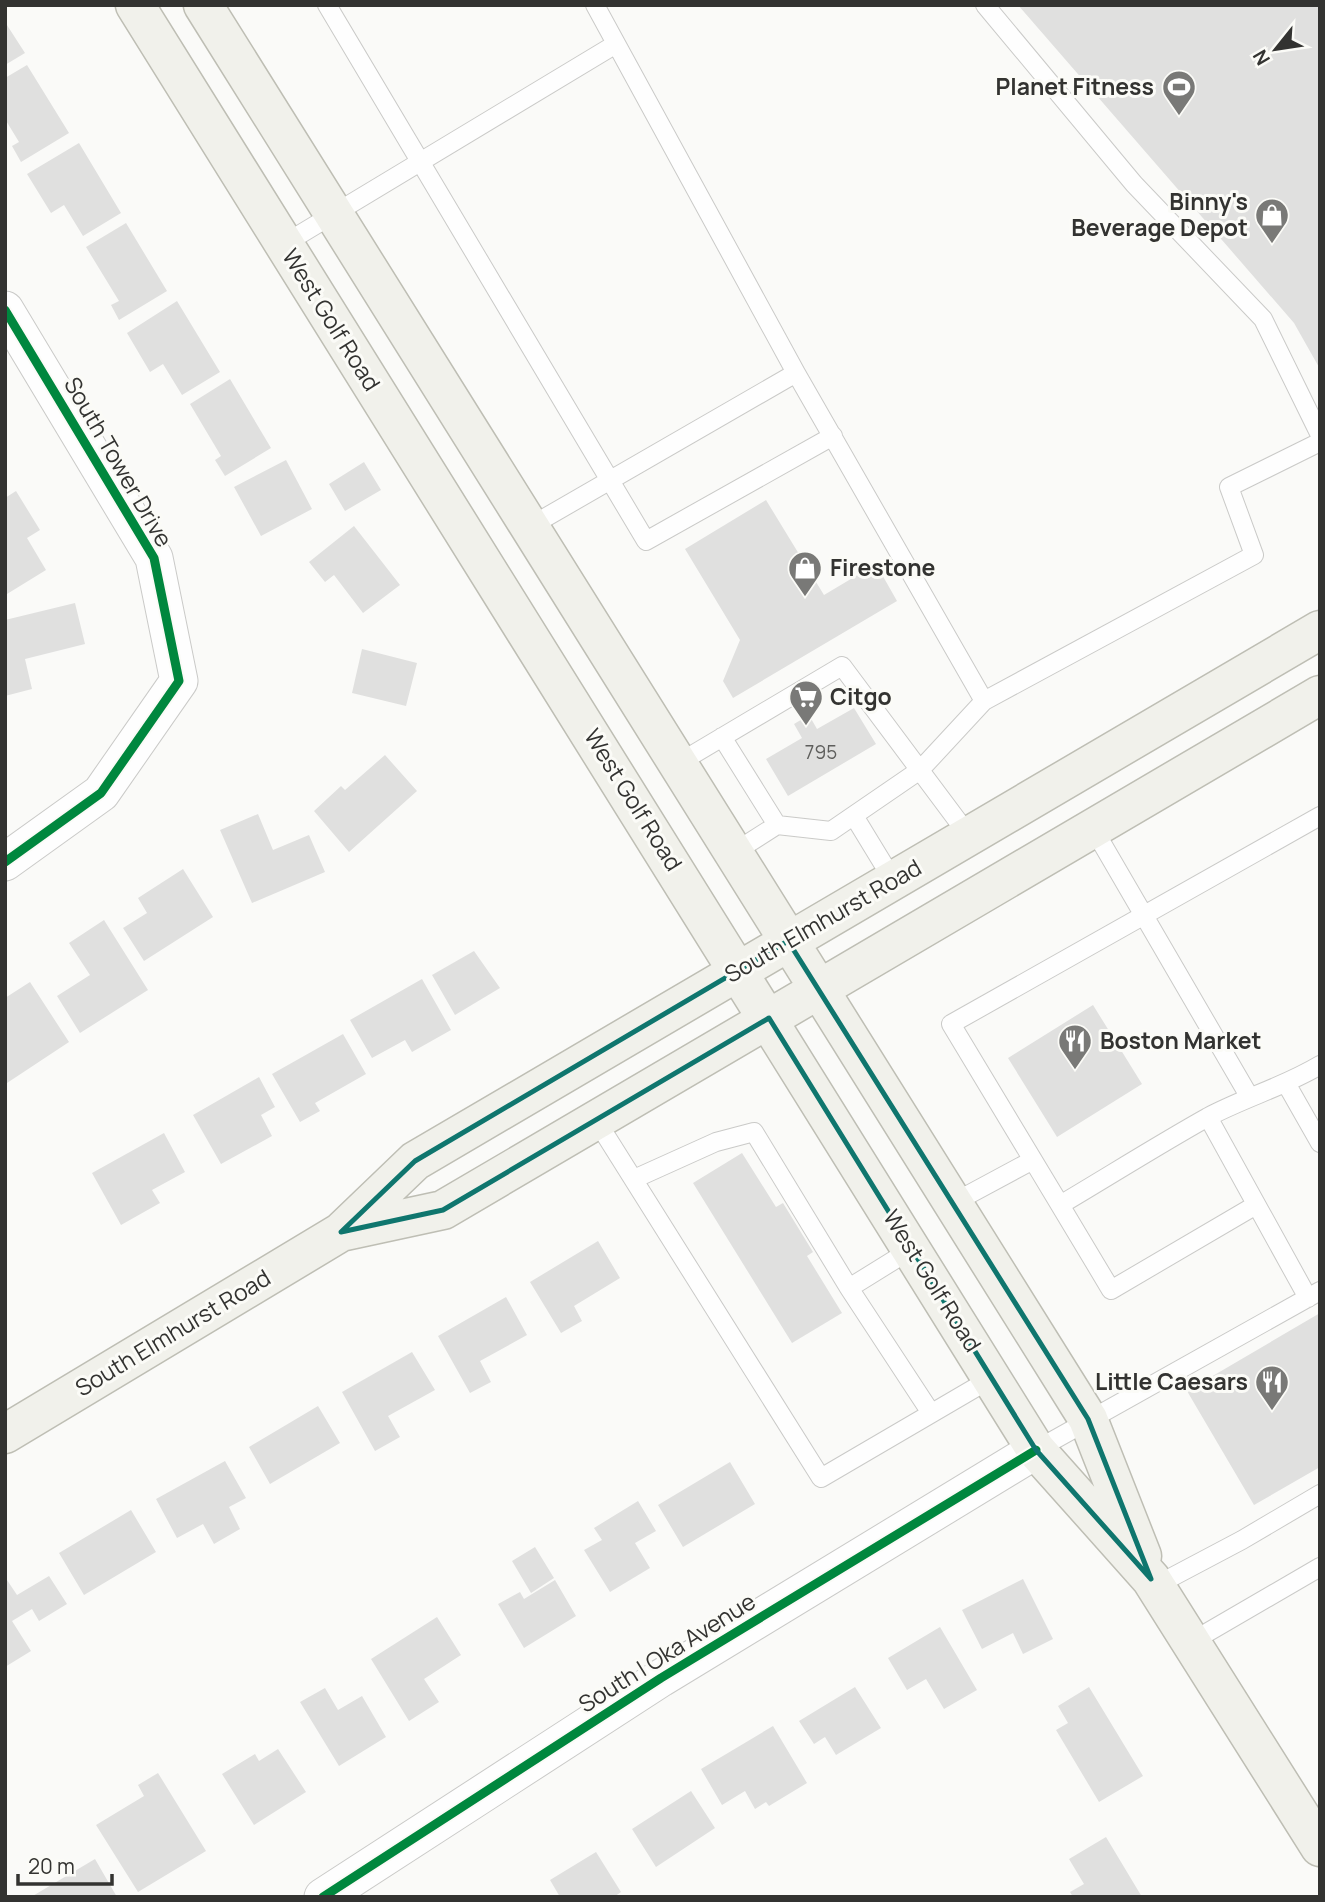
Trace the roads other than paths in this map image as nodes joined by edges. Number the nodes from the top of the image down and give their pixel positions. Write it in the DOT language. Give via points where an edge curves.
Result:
graph roads {
  1 [pos="135,5"];
  2 [pos="204,5"];
  3 [pos="327,5"];
  4 [pos="595,5"];
  5 [pos="985,5"];
  6 [pos="616,44"];
  7 [pos="419,163"];
  8 [pos="334,214"];
  9 [pos="284,244"];
  10 [pos="5,310"];
  11 [pos="796,373"];
  12 [pos="1320,435"];
  13 [pos="832,436"];
  14 [pos="1320,442"];
  15 [pos="611,479"];
  16 [pos="529,527"];
  17 [pos="1320,630"];
  18 [pos="1320,695"];
  19 [pos="984,701"];
  20 [pos="722,737"];
  21 [pos="677,764"];
  22 [pos="920,770"];
  23 [pos="854,816"];
  24 [pos="1320,816"];
  25 [pos="777,825"];
  26 [pos="1093,828"];
  27 [pos="969,836"];
  28 [pos="733,853"];
  29 [pos="5,862"];
  30 [pos="893,880"];
  31 [pos="1145,916"];
  32 [pos="788,941"];
  33 [pos="739,970"];
  34 [pos="818,989"];
  35 [pos="769,1018"];
  36 [pos="1320,1065"];
  37 [pos="1287,1085"];
  38 [pos="1250,1096"];
  39 [pos="1208,1117"];
  40 [pos="596,1120"];
  41 [pos="1320,1143"];
  42 [pos="1033,1160"];
  43 [pos="634,1179"];
  44 [pos="953,1203"];
  45 [pos="1060,1205"];
  46 [pos="1256,1205"];
  47 [pos="341,1232"];
  48 [pos="912,1249"];
  49 [pos="849,1288"];
  50 [pos="1314,1294"];
  51 [pos="992,1378"];
  52 [pos="931,1413"];
  53 [pos="1088,1419"];
  54 [pos="5,1434"];
  55 [pos="1036,1450"];
  56 [pos="1320,1494"];
  57 [pos="1320,1567"];
  58 [pos="1153,1582"];
  59 [pos="1191,1642"];
  60 [pos="1320,1847"];
  61 [pos="323,1897"];
  1 -- 9 [label="main road, West Golf Road"];
  2 -- 8 [label="main road, West Golf Road"];
  3 -- 7 [label="lane"];
  4 -- 6 [label="lane"];
  5 -- 12 [label="lane" via="1134,184 1263,319"];
  6 -- 7 [label="lane"];
  6 -- 11 [label="lane"];
  7 -- 8 [label="lane"];
  7 -- 15 [label="lane"];
  8 -- 9 [label="lane"];
  8 -- 16 [label="main road, West Golf Road"];
  9 -- 33 [label="main road, West Golf Road"];
  10 -- 29 [label="street, South Tower Drive" via="154,558 179,681 101,793"];
  11 -- 13 [label="lane"];
  11 -- 15 [label="lane"];
  13 -- 15 [label="lane" via="646,541"];
  13 -- 19 [label="lane"];
  14 -- 19 [label="lane" via="1229,487 1254,555"];
  15 -- 16 [label="lane"];
  16 -- 21 [label="main road, West Golf Road"];
  17 -- 27 [label="main road, South Elmhurst Road"];
  18 -- 26 [label="main road, South Elmhurst Road"];
  19 -- 22 [label="lane"];
  20 -- 21 [label="lane"];
  20 -- 22 [label="lane" via="842,666"];
  20 -- 25 [label="lane"];
  21 -- 28 [label="main road, West Golf Road"];
  22 -- 23 [label="lane"];
  22 -- 27 [label="lane"];
  23 -- 25 [label="lane" via="831,831"];
  23 -- 30 [label="lane"];
  24 -- 31 [label="lane"];
  25 -- 28 [label="lane"];
  26 -- 31 [label="lane"];
  26 -- 34 [label="main road, South Elmhurst Road"];
  27 -- 30 [label="main road, South Elmhurst Road"];
  28 -- 32 [label="main road, West Golf Road"];
  30 -- 32 [label="main road, South Elmhurst Road"];
  31 -- 38 [label="lane"];
  31 -- 42 [label="lane" via="951,1024"];
  32 -- 33 [label="main road, South Elmhurst Road"];
  32 -- 34 [label="main road, West Golf Road"];
  33 -- 35 [label="main road, West Golf Road"];
  33 -- 47 [label="main road, South Elmhurst Road" via="415,1161"];
  34 -- 35 [label="main road, South Elmhurst Road"];
  34 -- 44 [label="main road, West Golf Road"];
  35 -- 40 [label="main road, South Elmhurst Road"];
  35 -- 48 [label="main road, West Golf Road"];
  36 -- 37 [label="lane"];
  37 -- 38 [label="lane"];
  37 -- 41 [label="lane"];
  38 -- 39 [label="lane"];
  39 -- 45 [label="lane"];
  39 -- 46 [label="lane"];
  40 -- 43 [label="lane"];
  40 -- 47 [label="main road, South Elmhurst Road" via="443,1210"];
  42 -- 44 [label="lane"];
  42 -- 45 [label="lane"];
  43 -- 49 [label="lane" via="716,1142 754,1132"];
  43 -- 52 [label="lane" via="821,1478"];
  44 -- 53 [label="main road, West Golf Road"];
  45 -- 46 [label="lane" via="1111,1290"];
  46 -- 50 [label="lane"];
  47 -- 54 [label="main road, South Elmhurst Road"];
  48 -- 49 [label="lane"];
  48 -- 51 [label="main road, West Golf Road"];
  49 -- 52 [label="lane"];
  50 -- 53 [label="lane"];
  51 -- 52 [label="lane"];
  51 -- 55 [label="main road, West Golf Road"];
  53 -- 55 [label="lane"];
  53 -- 58 [label="main road, West Golf Road"];
  55 -- 58 [label="main road, West Golf Road"];
  55 -- 61 [label="street, South I Oka Avenue" via="661,1678"];
  56 -- 58 [label="lane" via="1242,1540"];
  57 -- 59 [label="lane"];
  58 -- 59 [label="main road, West Golf Road"];
  59 -- 60 [label="main road, West Golf Road"];
}
